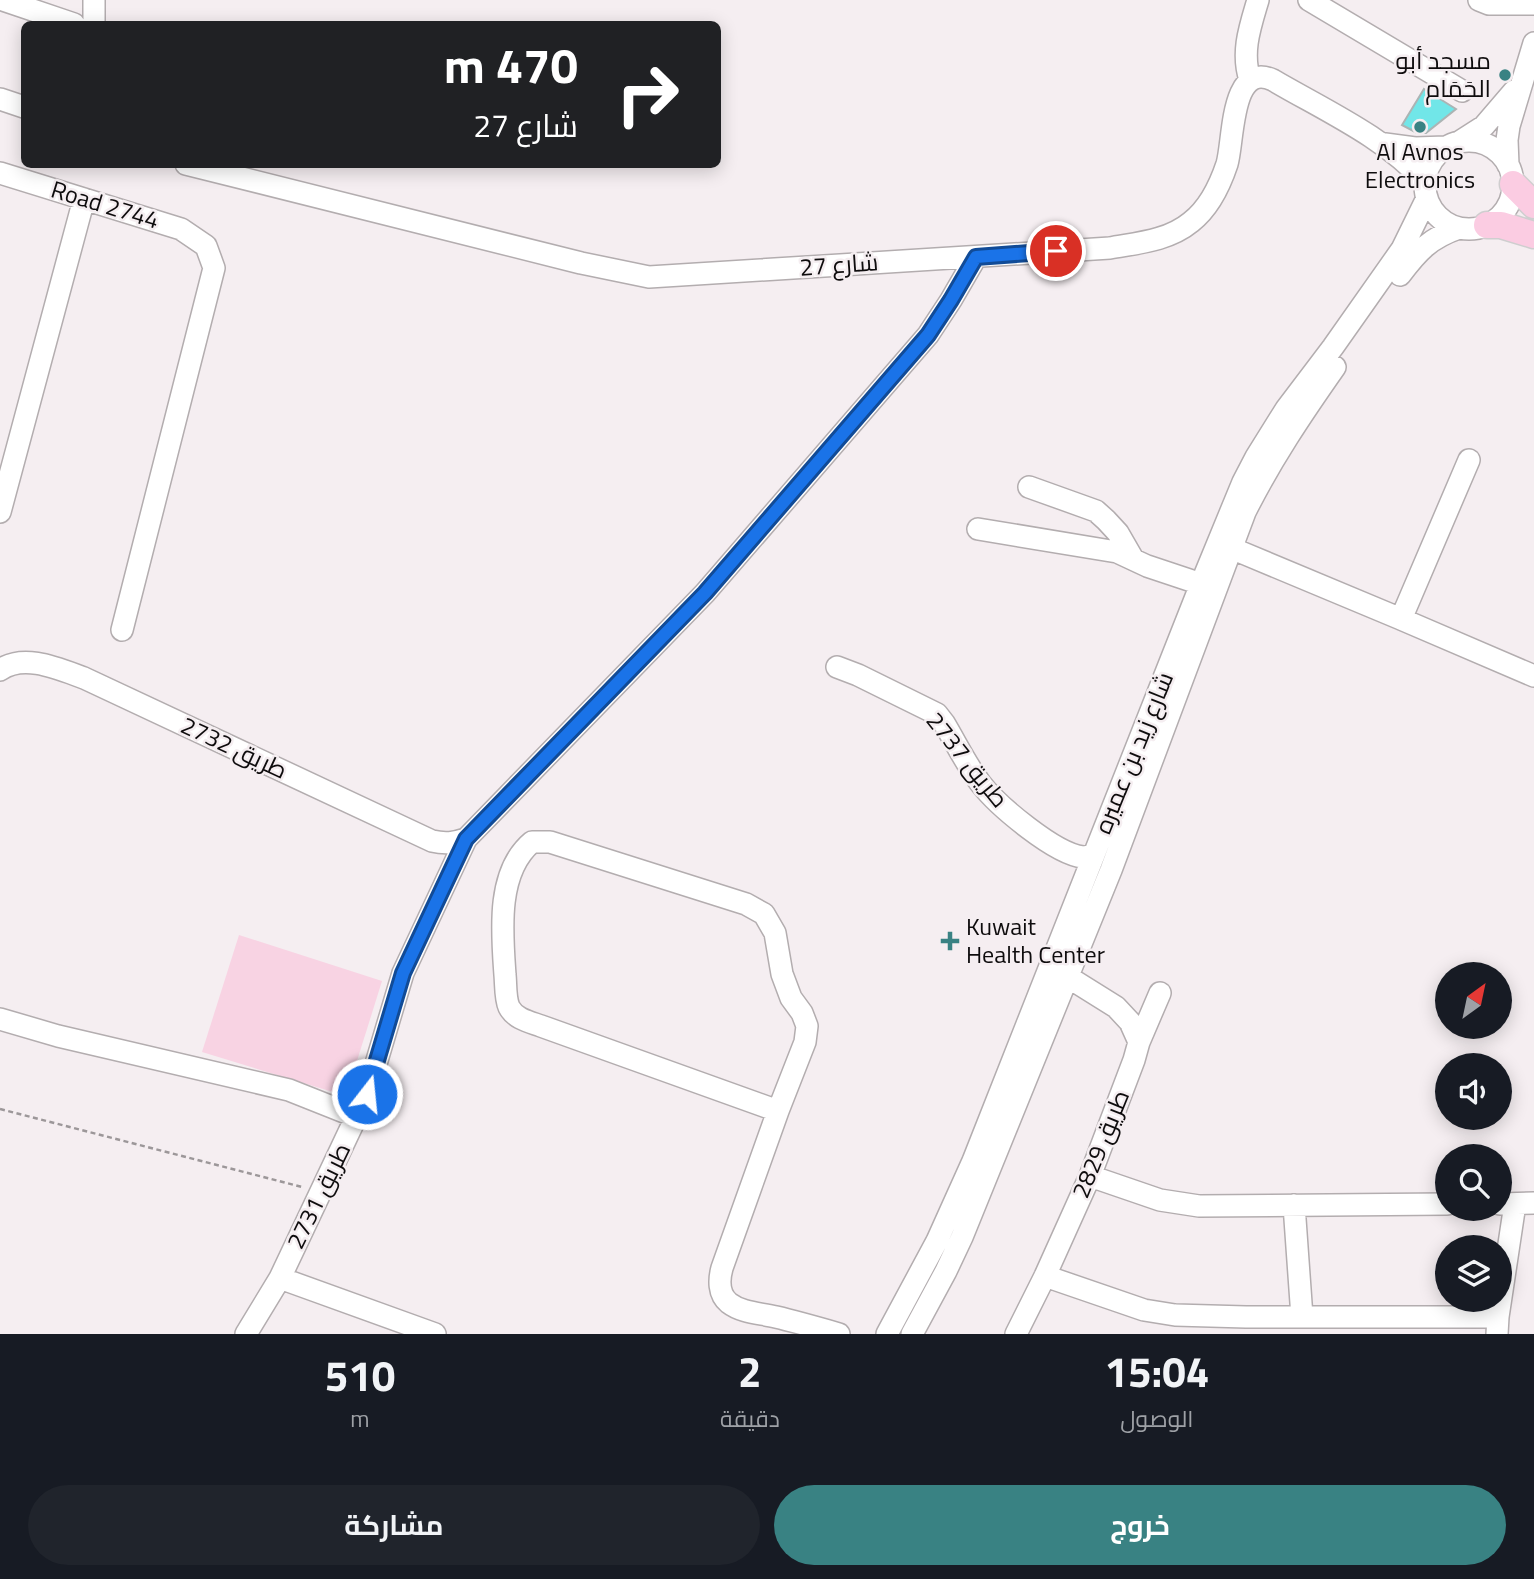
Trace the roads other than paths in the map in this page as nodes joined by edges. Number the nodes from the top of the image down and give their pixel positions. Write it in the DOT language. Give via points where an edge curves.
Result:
graph roads {
  1 [pos="3,0"];
  2 [pos="94,0"];
  3 [pos="1258,0"];
  4 [pos="1309,0"];
  5 [pos="1479,0"];
  6 [pos="1504,2"];
  7 [pos="1534,4"];
  8 [pos="65,21"];
  9 [pos="94,21"];
  10 [pos="1534,43"];
  11 [pos="1250,80"];
  12 [pos="1522,81"];
  13 [pos="1462,91"];
  14 [pos="0,99"];
  15 [pos="21,106"];
  16 [pos="1383,144"];
  17 [pos="1452,145"];
  18 [pos="202,168"];
  19 [pos="0,173"];
  20 [pos="1511,174"];
  21 [pos="1426,190"];
  22 [pos="84,199"];
  23 [pos="1534,205"];
  24 [pos="1487,225"];
  25 [pos="1459,228"];
  26 [pos="1534,235"];
  27 [pos="976,257"];
  28 [pos="1469,460"];
  29 [pos="1029,487"];
  30 [pos="0,512"];
  31 [pos="978,529"];
  32 [pos="1231,548"];
  33 [pos="1133,559"];
  34 [pos="1201,584"];
  35 [pos="1401,619"];
  36 [pos="122,630"];
  37 [pos="837,667"];
  38 [pos="0,670"];
  39 [pos="1534,676"];
  40 [pos="466,839"];
  41 [pos="1090,863"];
  42 [pos="1111,870"];
  43 [pos="1068,977"];
  44 [pos="1160,993"];
  45 [pos="1029,1016"];
  46 [pos="0,1020"];
  47 [pos="1139,1042"];
  48 [pos="1024,1083"];
  49 [pos="778,1111"];
  50 [pos="356,1117"];
  51 [pos="1090,1176"];
  52 [pos="1435,1204"];
  53 [pos="1516,1204"];
  54 [pos="1294,1205"];
  55 [pos="1045,1276"];
  56 [pos="280,1278"];
  57 [pos="1302,1317"];
  58 [pos="1498,1325"];
  59 [pos="1331,1326"];
  60 [pos="1380,1326"];
  61 [pos="885,1332"];
  62 [pos="246,1334"];
  63 [pos="435,1334"];
  64 [pos="839,1334"];
  65 [pos="912,1334"];
  66 [pos="1016,1334"];
  1 -- 8 [label="street"];
  2 -- 9 [label="street"];
  3 -- 11 [label="street" via="1245,49"];
  4 -- 13 [label="street"];
  5 -- 6 [label="street"];
  6 -- 7 [label="street"];
  10 -- 12 [label="street"];
  11 -- 16 [label="street" via="1261,76 1273,80"];
  11 -- 27 [label="street, شارع 27" via="1241,93 1218,188 1190,223 1164,237 1110,248"];
  12 -- 17 [label="street" via="1484,125"];
  12 -- 20 [label="street" via="1507,140"];
  14 -- 15 [label="street"];
  16 -- 17 [label="street" via="1415,148"];
  16 -- 21 [label="street" via="1405,161"];
  17 -- 20 [label="street" via="1470,141 1492,148"];
  17 -- 21 [label="street" via="1436,156 1429,168"];
  18 -- 27 [label="street, شارع 27" via="649,277"];
  19 -- 22 [label="street, Road 2744"];
  20 -- 23 [label="main road"];
  20 -- 24 [label="street" via="1512,197 1507,209"];
  21 -- 25 [label="street" via="1436,214"];
  21 -- 34 [label="street, شارع زيد بن عميره" via="1411,233 1392,265 1256,457"];
  22 -- 30 [label="street"];
  22 -- 36 [label="street, Road 2744" via="181,229 206,246 214,268"];
  24 -- 25 [label="street"];
  24 -- 26 [label="main road"];
  25 -- 32 [label="street, شارع زيد بن عميره" via="1421,248 1404,270 1286,438 1249,503"];
  27 -- 40 [label="street, طريق 2731" via="928,335 705,593"];
  28 -- 35 [label="street"];
  29 -- 33 [label="street" via="1096,512 1118,533"];
  31 -- 33 [label="street" via="1117,552"];
  32 -- 35 [label="street"];
  32 -- 42 [label="street, شارع زيد بن عميره"];
  33 -- 34 [label="street"];
  34 -- 41 [label="street, شارع زيد بن عميره"];
  35 -- 39 [label="street"];
  37 -- 41 [label="street, طريق 2737" via="937,715 981,785 1032,831"];
  38 -- 40 [label="street, طريق 2732" via="23,663 47,665 84,678 432,841 442,844"];
  40 -- 50 [label="street, طريق 2731" via="403,973"];
  41 -- 42 [label="street, طريق 2737" via="1102,874"];
  41 -- 45 [label="street, شارع زيد بن عميره"];
  42 -- 43 [label="street, شارع زيد بن عميره"];
  43 -- 47 [label="street" via="1116,1007"];
  43 -- 48 [label="street, شارع زيد بن عميره"];
  44 -- 47 [label="street, طريق 2829"];
  45 -- 48 [label="street" via="1037,1034"];
  45 -- 61 [label="street, شارع زيد بن عميره" via="956,1201"];
  46 -- 50 [label="street" via="289,1090"];
  47 -- 51 [label="street, طريق 2829"];
  48 -- 65 [label="street, شارع زيد بن عميره" via="962,1237"];
  49 -- 49 [label="street" via="807,1026 791,998 775,933 764,914 746,904 551,842 532,842 518,858 504,900 508,1004 514,1014"];
  49 -- 64 [label="street" via="722,1268 721,1291 729,1303 751,1312"];
  50 -- 56 [label="street, طريق 2731"];
  51 -- 54 [label="street" via="1160,1199 1199,1206"];
  51 -- 55 [label="street, طريق 2829"];
  52 -- 54 [label="street"];
  53 -- 58 [label="street"];
  54 -- 57 [label="street"];
  55 -- 57 [label="street" via="1144,1310 1175,1315"];
  55 -- 66 [label="street, طريق 2829"];
  56 -- 62 [label="street, طريق 2731"];
  56 -- 63 [label="street"];
  57 -- 59 [label="street"];
  58 -- 60 [label="street"];
  59 -- 60 [label="street"];
}
